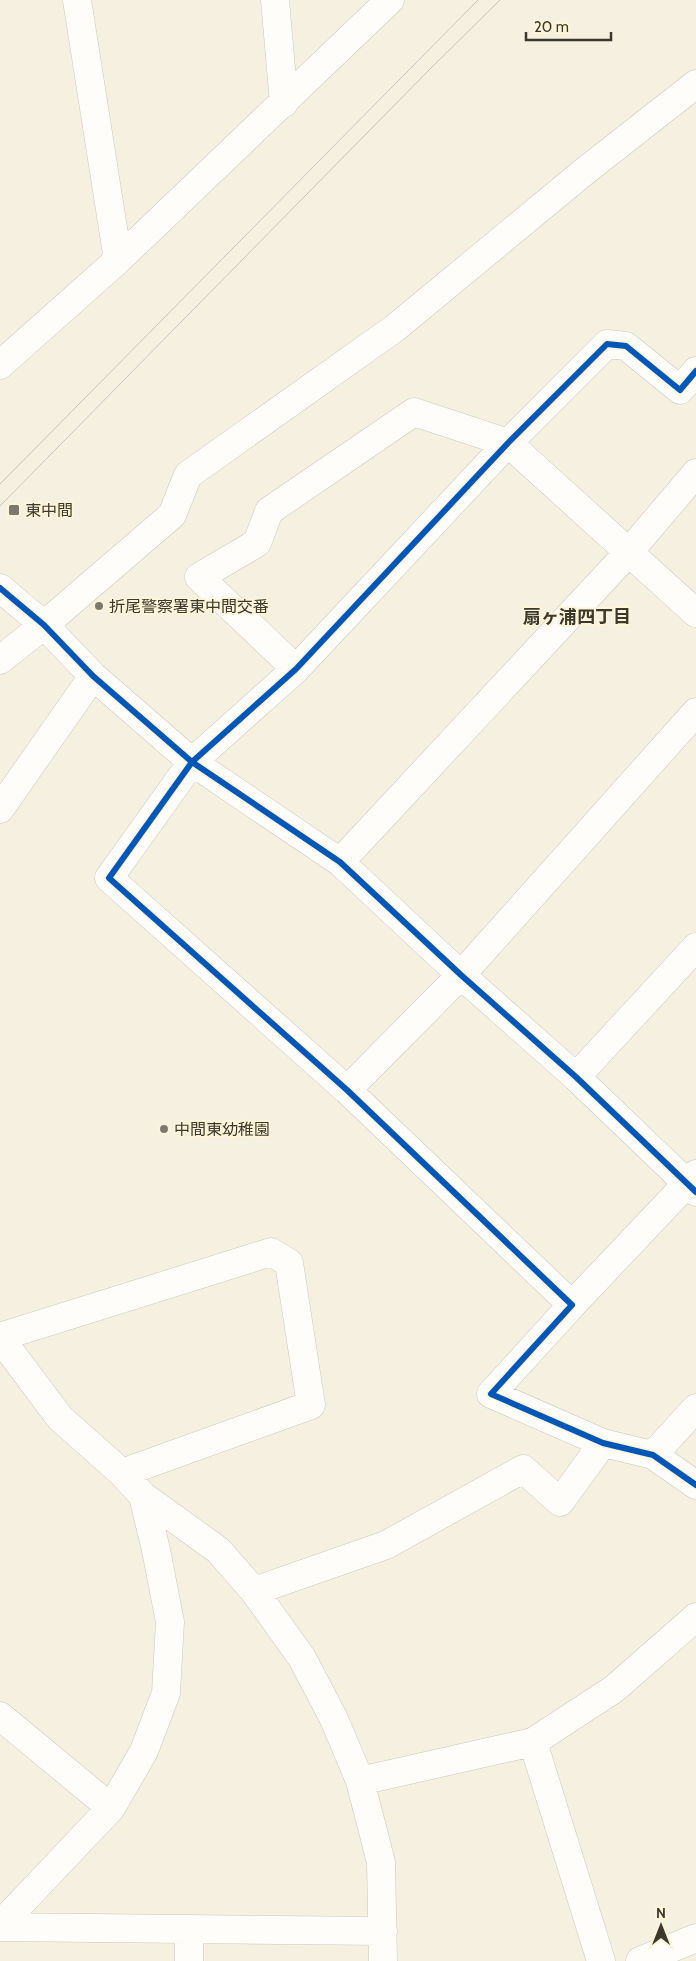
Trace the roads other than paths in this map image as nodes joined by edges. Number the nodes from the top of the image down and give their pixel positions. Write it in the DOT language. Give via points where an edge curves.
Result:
graph roads {
  1 [pos="77,0"];
  2 [pos="275,0"];
  3 [pos="390,0"];
  4 [pos="696,84"];
  5 [pos="284,103"];
  6 [pos="118,260"];
  7 [pos="0,365"];
  8 [pos="696,371"];
  9 [pos="508,443"];
  10 [pos="696,473"];
  11 [pos="628,553"];
  12 [pos="0,588"];
  13 [pos="696,613"];
  14 [pos="44,625"];
  15 [pos="0,660"];
  16 [pos="296,669"];
  17 [pos="92,676"];
  18 [pos="696,712"];
  19 [pos="192,762"];
  20 [pos="0,809"];
  21 [pos="340,862"];
  22 [pos="696,947"];
  23 [pos="460,975"];
  24 [pos="576,1077"];
  25 [pos="347,1090"];
  26 [pos="693,1183"];
  27 [pos="572,1305"];
  28 [pos="0,1338"];
  29 [pos="696,1408"];
  30 [pos="603,1443"];
  31 [pos="653,1455"];
  32 [pos="122,1473"];
  33 [pos="696,1485"];
  34 [pos="143,1496"];
  35 [pos="254,1591"];
  36 [pos="696,1617"];
  37 [pos="0,1716"];
  38 [pos="533,1742"];
  39 [pos="360,1781"];
  40 [pos="111,1808"];
  41 [pos="0,1926"];
  42 [pos="189,1930"];
  43 [pos="383,1932"];
  44 [pos="696,1938"];
  45 [pos="189,1961"];
  46 [pos="383,1961"];
  47 [pos="601,1961"];
  48 [pos="640,1961"];
  1 -- 6 [label="street"];
  2 -- 5 [label="street"];
  3 -- 5 [label="street"];
  4 -- 14 [label="street" via="395,328 188,475 172,515"];
  5 -- 6 [label="street"];
  6 -- 7 [label="street"];
  8 -- 9 [label="street" via="680,390 626,346 607,344"];
  9 -- 11 [label="street"];
  9 -- 16 [label="street"];
  9 -- 16 [label="street" via="414,412 269,511 257,543 199,577"];
  10 -- 11 [label="street"];
  11 -- 13 [label="street"];
  11 -- 21 [label="street"];
  12 -- 14 [label="street"];
  14 -- 15 [label="street"];
  14 -- 17 [label="street"];
  16 -- 19 [label="street"];
  17 -- 19 [label="street"];
  17 -- 20 [label="street"];
  18 -- 23 [label="street"];
  19 -- 21 [label="street"];
  19 -- 25 [label="street" via="109,878"];
  21 -- 23 [label="street"];
  22 -- 24 [label="street"];
  23 -- 24 [label="street"];
  23 -- 25 [label="street"];
  24 -- 26 [label="street"];
  25 -- 27 [label="street"];
  26 -- 27 [label="street"];
  27 -- 30 [label="street" via="491,1394"];
  28 -- 32 [label="street" via="60,1418"];
  28 -- 32 [label="street" via="271,1252 289,1263 311,1405"];
  29 -- 31 [label="street"];
  30 -- 31 [label="street"];
  30 -- 35 [label="street" via="560,1502 523,1469 386,1545"];
  31 -- 33 [label="street"];
  32 -- 34 [label="street"];
  34 -- 35 [label="street" via="218,1550"];
  34 -- 40 [label="street" via="170,1622 166,1693 144,1751"];
  35 -- 39 [label="street" via="302,1658 334,1719"];
  36 -- 38 [label="street" via="614,1689"];
  37 -- 40 [label="street"];
  38 -- 39 [label="street"];
  38 -- 47 [label="street"];
  39 -- 43 [label="street" via="381,1862"];
  40 -- 41 [label="street"];
  41 -- 42 [label="street"];
  42 -- 43 [label="street"];
  42 -- 45 [label="street"];
  43 -- 46 [label="street"];
  44 -- 48 [label="street"];
}
